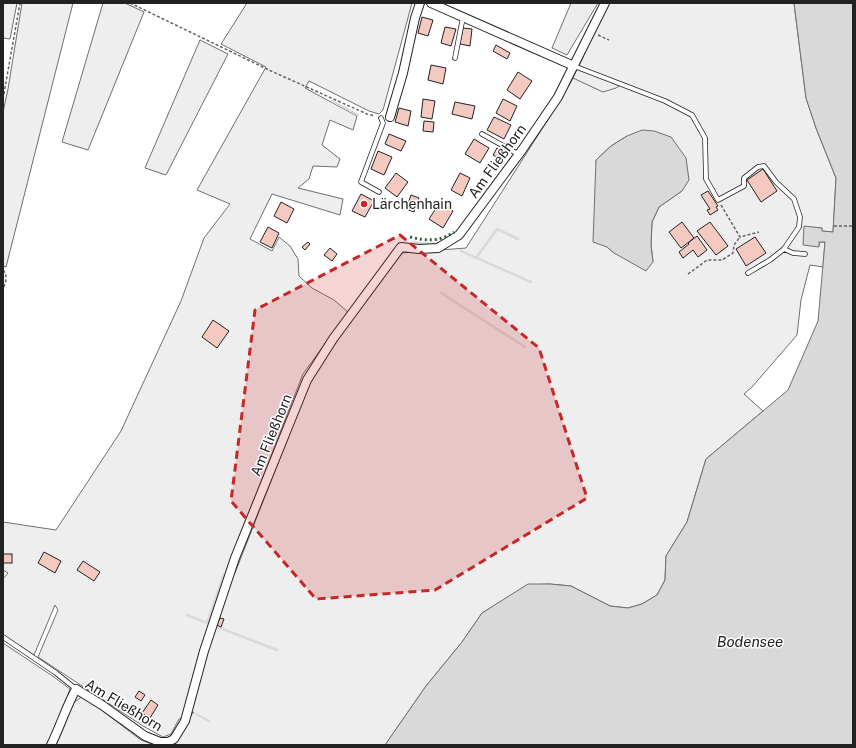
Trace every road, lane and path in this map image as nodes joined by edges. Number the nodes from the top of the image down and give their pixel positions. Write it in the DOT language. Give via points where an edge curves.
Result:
graph roads {
  1 [pos="20,3"];
  2 [pos="130,3"];
  3 [pos="420,3"];
  4 [pos="431,3"];
  5 [pos="605,3"];
  6 [pos="463,17"];
  7 [pos="591,32"];
  8 [pos="609,40"];
  9 [pos="455,58"];
  10 [pos="574,66"];
  11 [pos="3,99"];
  12 [pos="390,117"];
  13 [pos="381,118"];
  14 [pos="482,134"];
  15 [pos="518,154"];
  16 [pos="380,192"];
  17 [pos="718,200"];
  18 [pos="834,226"];
  19 [pos="853,226"];
  20 [pos="759,232"];
  21 [pos="740,237"];
  22 [pos="784,249"];
  23 [pos="805,254"];
  24 [pos="3,270"];
  25 [pos="748,273"];
  26 [pos="688,274"];
  27 [pos="3,289"];
  28 [pos="3,637"];
  29 [pos="76,689"];
  30 [pos="51,745"];
  1 -- 11 [label="path"];
  2 -- 13 [label="path" via="271,71"];
  3 -- 12 [label="street"];
  4 -- 6 [label="street"];
  5 -- 7 [label="street, Am Fließhorn"];
  6 -- 9 [label="lane"];
  6 -- 10 [label="street"];
  7 -- 8 [label="path"];
  7 -- 10 [label="street, Am Fließhorn"];
  10 -- 15 [label="street, Am Fließhorn" via="558,98"];
  10 -- 17 [label="lane" via="665,101 692,115 704,138 706,179"];
  13 -- 16 [label="lane" via="383,123 361,182"];
  14 -- 15 [label="lane"];
  15 -- 29 [label="street, Am Fließhorn" via="459,236 438,248 419,250 401,247 341,328 307,380 235,558 204,651 185,721 174,739 160,742 145,736"];
  17 -- 21 [label="path"];
  17 -- 22 [label="lane" via="744,186 744,178 758,167 764,166 794,199 800,217 799,227"];
  18 -- 19 [label="path"];
  20 -- 21 [label="path"];
  21 -- 26 [label="path" via="734,245 733,253 722,260 707,260"];
  22 -- 23 [label="lane"];
  22 -- 25 [label="lane"];
  24 -- 27 [label="path" via="6,277"];
  28 -- 29 [label="lane"];
  29 -- 30 [label="street, Am Fließhorn"];
}
